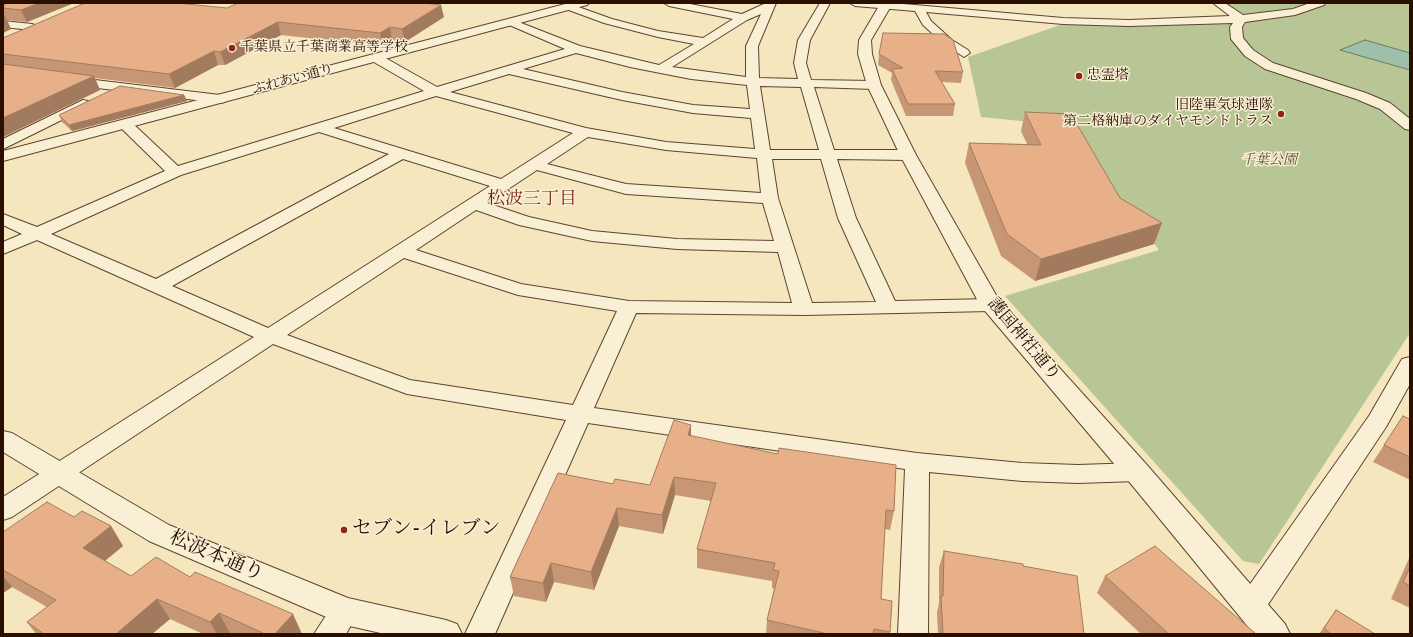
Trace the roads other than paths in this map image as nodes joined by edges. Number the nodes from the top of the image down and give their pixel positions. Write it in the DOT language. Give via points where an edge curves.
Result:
graph roads {
  1 [pos="669,3"];
  2 [pos="825,3"];
  3 [pos="856,3"];
  4 [pos="1218,3"];
  5 [pos="1320,3"];
  6 [pos="770,4"];
  7 [pos="886,4"];
  8 [pos="576,5"];
  9 [pos="919,9"];
  10 [pos="743,18"];
  11 [pos="1241,18"];
  12 [pos="511,22"];
  13 [pos="3,24"];
  14 [pos="45,25"];
  15 [pos="32,27"];
  16 [pos="10,36"];
  17 [pos="24,39"];
  18 [pos="705,42"];
  19 [pos="576,49"];
  20 [pos="964,53"];
  21 [pos="376,58"];
  22 [pos="661,69"];
  23 [pos="509,70"];
  24 [pos="57,79"];
  25 [pos="753,82"];
  26 [pos="806,84"];
  27 [pos="874,85"];
  28 [pos="119,86"];
  29 [pos="435,92"];
  30 [pos="220,99"];
  31 [pos="758,114"];
  32 [pos="125,124"];
  33 [pos="1410,126"];
  34 [pos="320,128"];
  35 [pos="585,132"];
  36 [pos="3,145"];
  37 [pos="401,154"];
  38 [pos="764,154"];
  39 [pos="828,154"];
  40 [pos="908,155"];
  41 [pos="3,156"];
  42 [pos="534,165"];
  43 [pos="175,172"];
  44 [pos="503,185"];
  45 [pos="770,198"];
  46 [pos="473,204"];
  47 [pos="3,219"];
  48 [pos="36,234"];
  49 [pos="784,247"];
  50 [pos="3,249"];
  51 [pos="400,251"];
  52 [pos="157,286"];
  53 [pos="991,305"];
  54 [pos="629,307"];
  55 [pos="888,307"];
  56 [pos="804,309"];
  57 [pos="270,336"];
  58 [pos="1410,364"];
  59 [pos="579,414"];
  60 [pos="3,440"];
  61 [pos="916,462"];
  62 [pos="1137,472"];
  63 [pos="60,474"];
  64 [pos="3,510"];
  65 [pos="1251,606"];
  66 [pos="337,623"];
  67 [pos="446,634"];
  68 [pos="480,634"];
  69 [pos="913,634"];
  70 [pos="1274,634"];
  1 -- 10 [label="street"];
  2 -- 26 [label="street" via="804,40 800,63"];
  3 -- 7 [label="street"];
  4 -- 11 [label="street"];
  5 -- 11 [label="street" via="1295,12"];
  6 -- 10 [label="street"];
  6 -- 25 [label="street" via="752,46"];
  7 -- 9 [label="street"];
  7 -- 27 [label="street, 護国神社通り" via="865,40 865,54"];
  8 -- 12 [label="street, ふれあい通り"];
  8 -- 18 [label="street" via="608,21 658,34"];
  9 -- 11 [label="street" via="1063,21 1129,23"];
  9 -- 20 [label="street" via="927,23"];
  10 -- 18 [label="street"];
  11 -- 33 [label="street" via="1236,27 1237,39 1255,58 1269,66 1385,106"];
  12 -- 19 [label="street"];
  12 -- 21 [label="street, ふれあい通り"];
  13 -- 15 [label="street"];
  14 -- 15 [label="street"];
  14 -- 17 [label="street"];
  15 -- 16 [label="street"];
  18 -- 22 [label="street"];
  19 -- 22 [label="street"];
  19 -- 23 [label="street"];
  21 -- 29 [label="street"];
  21 -- 30 [label="street, ふれあい通り"];
  22 -- 25 [label="street"];
  23 -- 29 [label="street"];
  23 -- 31 [label="street" via="622,96 693,109"];
  24 -- 28 [label="street"];
  25 -- 26 [label="street"];
  25 -- 31 [label="street"];
  26 -- 27 [label="street"];
  26 -- 39 [label="street"];
  27 -- 40 [label="street, 護国神社通り"];
  28 -- 30 [label="street"];
  28 -- 36 [label="street"];
  29 -- 34 [label="street"];
  29 -- 35 [label="street"];
  30 -- 32 [label="street, ふれあい通り"];
  31 -- 38 [label="street"];
  32 -- 41 [label="street, ふれあい通り"];
  32 -- 43 [label="street"];
  34 -- 37 [label="street"];
  34 -- 43 [label="street"];
  35 -- 38 [label="street" via="666,146"];
  35 -- 42 [label="street"];
  37 -- 44 [label="street"];
  37 -- 52 [label="street"];
  38 -- 39 [label="street"];
  38 -- 45 [label="street"];
  39 -- 40 [label="street"];
  39 -- 55 [label="street" via="847,218"];
  40 -- 53 [label="street, 護国神社通り"];
  42 -- 44 [label="street"];
  42 -- 45 [label="street" via="626,189"];
  43 -- 48 [label="street"];
  44 -- 46 [label="street"];
  45 -- 49 [label="street"];
  46 -- 49 [label="street" via="525,221 592,236 677,244"];
  46 -- 51 [label="street"];
  47 -- 48 [label="street"];
  48 -- 50 [label="street"];
  48 -- 52 [label="street"];
  49 -- 56 [label="street"];
  51 -- 54 [label="street" via="518,288"];
  51 -- 57 [label="street"];
  52 -- 57 [label="street"];
  53 -- 55 [label="street"];
  53 -- 62 [label="street, 護国神社通り"];
  54 -- 56 [label="street"];
  54 -- 59 [label="street"];
  55 -- 56 [label="street"];
  57 -- 59 [label="street" via="407,387"];
  57 -- 63 [label="street"];
  58 -- 65 [label="street" via="1378,421"];
  59 -- 61 [label="street"];
  59 -- 68 [label="street"];
  60 -- 63 [label="street, 松波本通り"];
  61 -- 62 [label="street" via="1043,473"];
  61 -- 69 [label="street"];
  62 -- 65 [label="street, 護国神社通り"];
  63 -- 64 [label="street"];
  63 -- 66 [label="street, 松波本通り" via="160,533"];
  65 -- 70 [label="street, 護国神社通り"];
  66 -- 67 [label="street, 松波本通り"];
}
